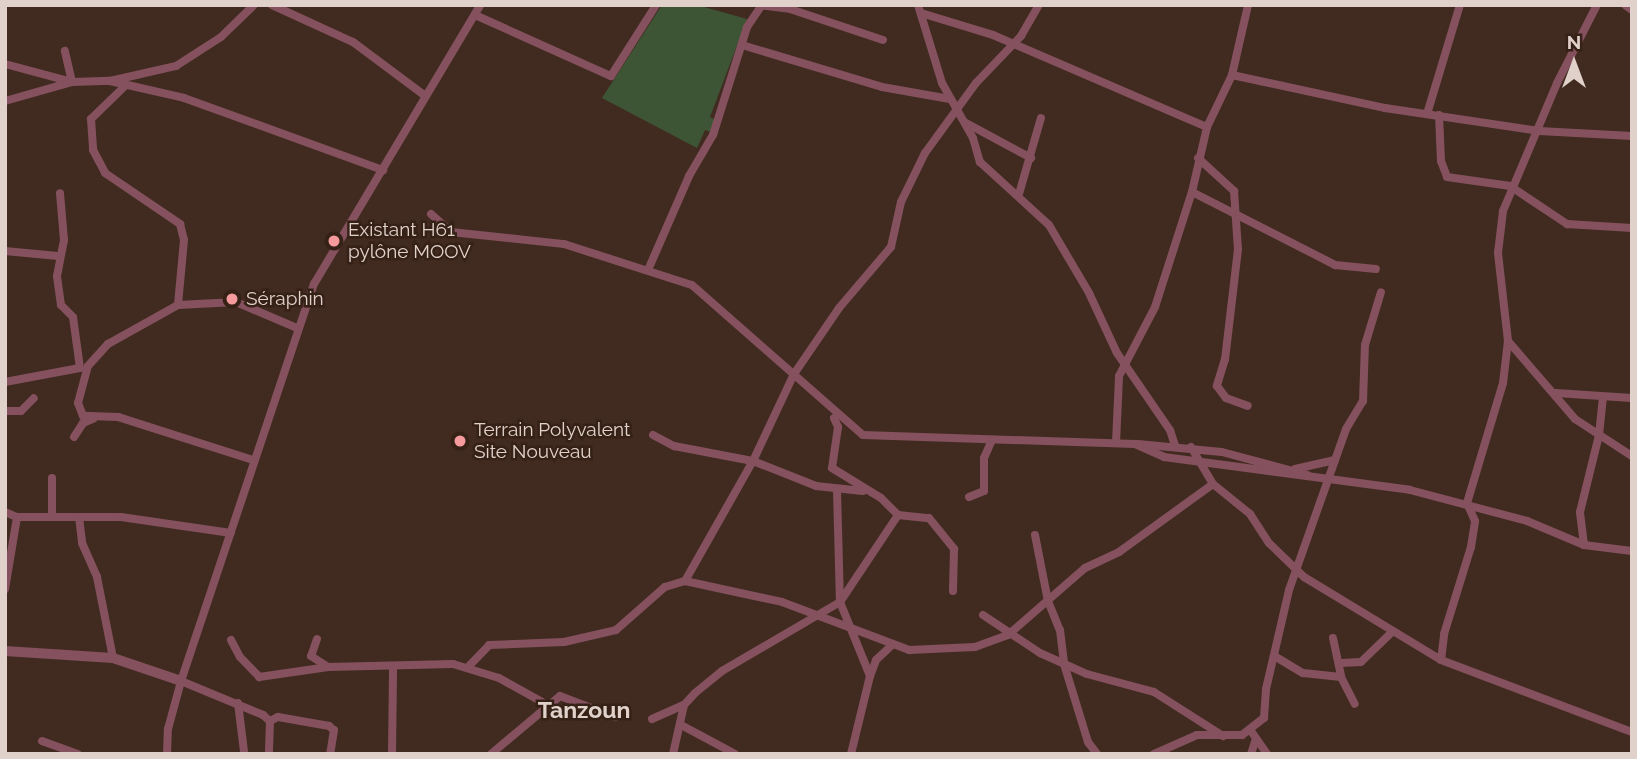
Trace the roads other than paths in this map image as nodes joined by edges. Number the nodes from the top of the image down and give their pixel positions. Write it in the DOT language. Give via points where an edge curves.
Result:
graph roads {
  1 [pos="254,5"];
  2 [pos="272,5"];
  3 [pos="480,5"];
  4 [pos="656,5"];
  5 [pos="761,5"];
  6 [pos="1039,5"];
  7 [pos="1248,5"];
  8 [pos="1460,5"];
  9 [pos="1597,5"];
  10 [pos="1625,5"];
  11 [pos="919,9"];
  12 [pos="1632,10"];
  13 [pos="475,15"];
  14 [pos="883,40"];
  15 [pos="1014,44"];
  16 [pos="742,45"];
  17 [pos="65,51"];
  18 [pos="5,64"];
  19 [pos="1232,75"];
  20 [pos="110,81"];
  21 [pos="72,82"];
  22 [pos="126,85"];
  23 [pos="424,94"];
  24 [pos="950,99"];
  25 [pos="5,100"];
  26 [pos="956,110"];
  27 [pos="1427,114"];
  28 [pos="1439,115"];
  29 [pos="1041,118"];
  30 [pos="964,122"];
  31 [pos="1207,127"];
  32 [pos="1539,131"];
  33 [pos="1632,136"];
  34 [pos="1031,158"];
  35 [pos="1198,158"];
  36 [pos="383,170"];
  37 [pos="1510,186"];
  38 [pos="1192,192"];
  39 [pos="60,194"];
  40 [pos="1019,194"];
  41 [pos="432,214"];
  42 [pos="1238,217"];
  43 [pos="1632,228"];
  44 [pos="5,251"];
  45 [pos="58,256"];
  46 [pos="1376,268"];
  47 [pos="648,270"];
  48 [pos="1381,292"];
  49 [pos="178,305"];
  50 [pos="297,328"];
  51 [pos="1508,341"];
  52 [pos="1125,363"];
  53 [pos="84,367"];
  54 [pos="794,373"];
  55 [pos="5,382"];
  56 [pos="1556,393"];
  57 [pos="1603,397"];
  58 [pos="34,398"];
  59 [pos="1632,398"];
  60 [pos="1248,406"];
  61 [pos="5,411"];
  62 [pos="834,418"];
  63 [pos="84,420"];
  64 [pos="653,435"];
  65 [pos="1599,436"];
  66 [pos="74,438"];
  67 [pos="992,440"];
  68 [pos="1116,443"];
  69 [pos="1135,444"];
  70 [pos="1175,445"];
  71 [pos="1191,447"];
  72 [pos="1632,456"];
  73 [pos="253,460"];
  74 [pos="1335,460"];
  75 [pos="753,461"];
  76 [pos="1200,462"];
  77 [pos="1295,469"];
  78 [pos="1311,477"];
  79 [pos="52,478"];
  80 [pos="1328,478"];
  81 [pos="1213,484"];
  82 [pos="837,490"];
  83 [pos="870,492"];
  84 [pos="969,497"];
  85 [pos="1467,503"];
  86 [pos="5,512"];
  87 [pos="898,515"];
  88 [pos="52,516"];
  89 [pos="17,517"];
  90 [pos="79,517"];
  91 [pos="231,533"];
  92 [pos="1035,534"];
  93 [pos="1584,545"];
  94 [pos="1632,551"];
  95 [pos="1298,572"];
  96 [pos="685,582"];
  97 [pos="5,589"];
  98 [pos="953,591"];
  99 [pos="1048,601"];
  100 [pos="840,602"];
  101 [pos="983,615"];
  102 [pos="819,618"];
  103 [pos="850,631"];
  104 [pos="1392,632"];
  105 [pos="1008,635"];
  106 [pos="1333,638"];
  107 [pos="232,639"];
  108 [pos="317,639"];
  109 [pos="891,646"];
  110 [pos="5,651"];
  111 [pos="1276,656"];
  112 [pos="113,659"];
  113 [pos="1441,660"];
  114 [pos="1341,663"];
  115 [pos="1064,664"];
  116 [pos="393,666"];
  117 [pos="328,667"];
  118 [pos="468,667"];
  119 [pos="870,676"];
  120 [pos="1341,677"];
  121 [pos="181,681"];
  122 [pos="237,703"];
  123 [pos="546,704"];
  124 [pos="1355,704"];
  125 [pos="684,705"];
  126 [pos="615,716"];
  127 [pos="652,719"];
  128 [pos="270,720"];
  129 [pos="681,725"];
  130 [pos="1251,731"];
  131 [pos="1632,732"];
  132 [pos="1223,736"];
  133 [pos="1256,739"];
  134 [pos="42,741"];
  135 [pos="244,751"];
  136 [pos="78,754"];
  137 [pos="167,754"];
  138 [pos="269,754"];
  139 [pos="330,754"];
  140 [pos="392,754"];
  141 [pos="491,754"];
  142 [pos="673,754"];
  143 [pos="735,754"];
  144 [pos="851,754"];
  145 [pos="1097,754"];
  146 [pos="1154,754"];
  147 [pos="1251,754"];
  148 [pos="1267,754"];
  1 -- 20 [label="street" via="221,37 176,66"];
  2 -- 23 [label="street" via="353,42"];
  3 -- 13 [label="street"];
  4 -- 13 [label="street" via="611,76"];
  5 -- 14 [label="street" via="790,9"];
  5 -- 16 [label="street"];
  6 -- 15 [label="street"];
  7 -- 19 [label="street"];
  8 -- 27 [label="street"];
  9 -- 32 [label="street"];
  10 -- 12 [label="street"];
  11 -- 15 [label="street"];
  11 -- 24 [label="street"];
  13 -- 23 [label="street"];
  15 -- 26 [label="street"];
  15 -- 31 [label="street"];
  16 -- 24 [label="street" via="882,87"];
  16 -- 47 [label="street" via="713,135 689,176"];
  17 -- 21 [label="street"];
  18 -- 21 [label="street"];
  19 -- 27 [label="street"];
  19 -- 31 [label="street"];
  20 -- 21 [label="street"];
  20 -- 22 [label="street"];
  21 -- 25 [label="street"];
  22 -- 36 [label="street" via="200,103"];
  22 -- 49 [label="street" via="91,119 93,150 105,173 180,224 184,240"];
  23 -- 36 [label="street"];
  24 -- 26 [label="street"];
  26 -- 30 [label="street"];
  26 -- 54 [label="street" via="925,153 901,202 891,247 839,308"];
  27 -- 28 [label="street"];
  28 -- 32 [label="street"];
  28 -- 37 [label="street" via="1441,162 1447,177"];
  29 -- 34 [label="street"];
  30 -- 34 [label="street"];
  30 -- 40 [label="street" via="984,169"];
  31 -- 35 [label="street"];
  32 -- 33 [label="street"];
  32 -- 37 [label="street"];
  34 -- 40 [label="street"];
  35 -- 38 [label="street"];
  35 -- 42 [label="street" via="1226,179 1234,191"];
  36 -- 50 [label="street" via="314,284"];
  37 -- 43 [label="street" via="1567,224"];
  37 -- 51 [label="street" via="1498,253"];
  38 -- 42 [label="street"];
  38 -- 52 [label="street" via="1155,307"];
  39 -- 45 [label="street" via="64,240"];
  40 -- 52 [label="street" via="1049,225"];
  41 -- 47 [label="street" via="451,232 564,244"];
  42 -- 46 [label="street" via="1335,265"];
  42 -- 60 [label="street" via="1225,359 1217,386 1220,394"];
  44 -- 45 [label="street"];
  45 -- 53 [label="street" via="60,301 72,317"];
  47 -- 54 [label="street" via="692,285"];
  48 -- 74 [label="street" via="1364,345 1363,401"];
  49 -- 50 [label="street" via="236,302"];
  49 -- 53 [label="street" via="108,344"];
  50 -- 73 [label="street"];
  51 -- 56 [label="street"];
  51 -- 85 [label="street" via="1503,383"];
  52 -- 68 [label="street" via="1116,387"];
  52 -- 70 [label="street" via="1170,429"];
  53 -- 55 [label="street"];
  53 -- 63 [label="street" via="78,403"];
  54 -- 67 [label="street" via="863,435"];
  54 -- 75 [label="street"];
  56 -- 57 [label="street"];
  56 -- 65 [label="street" via="1575,418"];
  57 -- 59 [label="street"];
  57 -- 65 [label="street"];
  58 -- 61 [label="street" via="21,411"];
  62 -- 83 [label="street" via="838,427 832,468"];
  63 -- 66 [label="street"];
  63 -- 73 [label="street" via="118,417"];
  64 -- 75 [label="street" via="674,446"];
  65 -- 72 [label="street"];
  65 -- 93 [label="street" via="1580,512"];
  67 -- 68 [label="street"];
  67 -- 84 [label="street" via="984,458 984,491"];
  68 -- 69 [label="street"];
  69 -- 70 [label="street"];
  69 -- 76 [label="street" via="1157,455"];
  70 -- 71 [label="street"];
  71 -- 76 [label="street"];
  71 -- 77 [label="street"];
  73 -- 91 [label="street"];
  74 -- 77 [label="street"];
  74 -- 80 [label="street"];
  75 -- 82 [label="street"];
  75 -- 96 [label="street"];
  76 -- 78 [label="street"];
  76 -- 81 [label="street"];
  77 -- 78 [label="street"];
  78 -- 80 [label="street"];
  79 -- 88 [label="street"];
  80 -- 85 [label="street"];
  80 -- 95 [label="street"];
  81 -- 95 [label="street" via="1250,514"];
  81 -- 99 [label="street" via="1119,552 1085,568"];
  82 -- 83 [label="street"];
  82 -- 100 [label="street"];
  83 -- 87 [label="street"];
  85 -- 93 [label="street"];
  85 -- 113 [label="street" via="1475,521 1471,547 1444,634"];
  86 -- 89 [label="street"];
  87 -- 98 [label="street" via="929,518 952,544"];
  87 -- 100 [label="street"];
  88 -- 89 [label="street"];
  88 -- 90 [label="street"];
  89 -- 97 [label="street"];
  90 -- 91 [label="street" via="121,517"];
  90 -- 112 [label="street" via="84,550 97,577"];
  91 -- 121 [label="street"];
  92 -- 99 [label="street"];
  93 -- 94 [label="street"];
  95 -- 104 [label="street"];
  95 -- 111 [label="street" via="1286,602"];
  96 -- 102 [label="street" via="782,602"];
  96 -- 118 [label="street" via="665,587 616,630 556,643 489,645"];
  99 -- 105 [label="street"];
  99 -- 115 [label="street" via="1060,630"];
  100 -- 102 [label="street"];
  100 -- 103 [label="street"];
  101 -- 105 [label="street"];
  102 -- 103 [label="street"];
  102 -- 125 [label="street" via="722,671"];
  103 -- 109 [label="street"];
  103 -- 119 [label="street"];
  104 -- 113 [label="street"];
  104 -- 114 [label="street" via="1361,662"];
  105 -- 109 [label="street" via="983,645 944,651"];
  105 -- 115 [label="street"];
  106 -- 114 [label="street"];
  107 -- 117 [label="street" via="240,657 260,677"];
  108 -- 117 [label="street" via="311,656"];
  109 -- 119 [label="street" via="876,660"];
  110 -- 112 [label="street"];
  111 -- 120 [label="street" via="1303,673"];
  111 -- 130 [label="street" via="1266,689 1264,718"];
  112 -- 121 [label="street"];
  113 -- 131 [label="street"];
  114 -- 120 [label="street"];
  115 -- 132 [label="street" via="1154,692"];
  115 -- 145 [label="street" via="1088,742"];
  116 -- 117 [label="street"];
  116 -- 118 [label="street"];
  116 -- 140 [label="street"];
  118 -- 123 [label="street"];
  119 -- 144 [label="street"];
  120 -- 124 [label="street"];
  121 -- 122 [label="street"];
  121 -- 137 [label="street" via="168,729"];
  122 -- 128 [label="street"];
  122 -- 135 [label="street"];
  123 -- 126 [label="street" via="560,696"];
  123 -- 141 [label="street"];
  125 -- 127 [label="street"];
  125 -- 129 [label="street"];
  128 -- 138 [label="street"];
  128 -- 139 [label="street" via="278,717 329,726 334,730"];
  129 -- 142 [label="street"];
  129 -- 143 [label="street"];
  130 -- 132 [label="street"];
  130 -- 133 [label="street"];
  132 -- 146 [label="street" via="1197,735"];
  133 -- 147 [label="street"];
  133 -- 148 [label="street"];
  134 -- 136 [label="street"];
}
